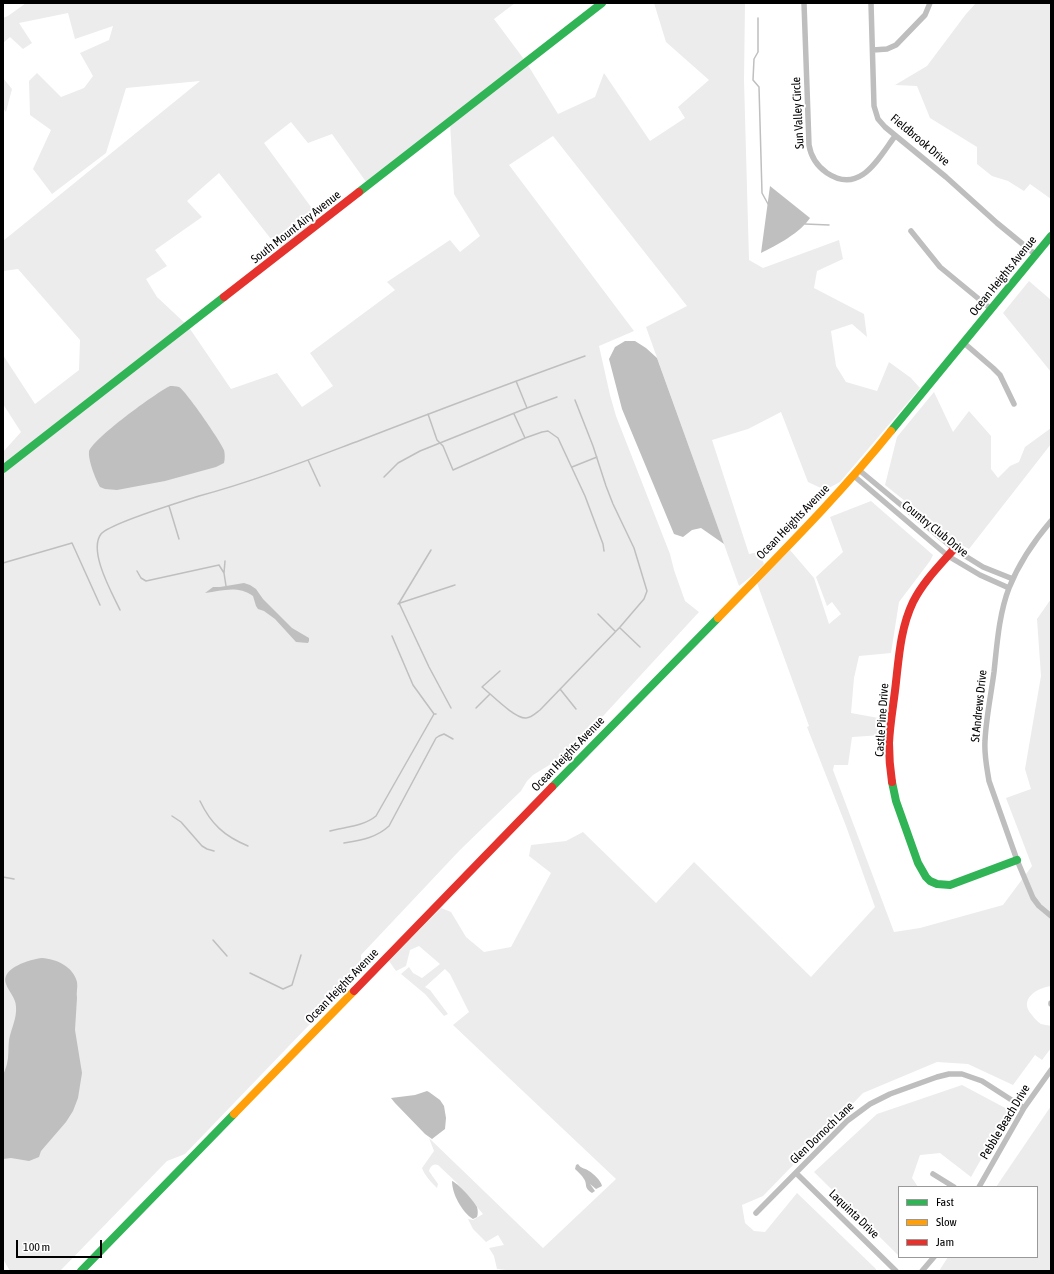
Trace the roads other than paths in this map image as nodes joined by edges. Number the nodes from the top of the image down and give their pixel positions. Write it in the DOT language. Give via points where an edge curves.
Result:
graph roads {
  1 [pos="602,3"];
  2 [pos="804,3"];
  3 [pos="871,3"];
  4 [pos="930,3"];
  5 [pos="873,50"];
  6 [pos="896,136"];
  7 [pos="911,231"];
  8 [pos="1051,236"];
  9 [pos="1036,255"];
  10 [pos="991,309"];
  11 [pos="964,343"];
  12 [pos="1014,404"];
  13 [pos="3,469"];
  14 [pos="856,473"];
  15 [pos="1051,521"];
  16 [pos="954,548"];
  17 [pos="948,556"];
  18 [pos="1013,580"];
  19 [pos="1009,588"];
  20 [pos="1017,860"];
  21 [pos="1051,916"];
  22 [pos="1051,1070"];
  23 [pos="1024,1108"];
  24 [pos="796,1173"];
  25 [pos="933,1174"];
  26 [pos="952,1186"];
  27 [pos="980,1186"];
  28 [pos="756,1213"];
  29 [pos="933,1258"];
  30 [pos="82,1271"];
  31 [pos="896,1271"];
  32 [pos="922,1271"];
  1 -- 13 [label="main road, South Mount Airy Avenue"];
  2 -- 6 [label="street, Sun Valley Circle" via="809,145 816,164 839,179 853,180 868,171"];
  3 -- 5 [label="street, Fieldbrook Drive"];
  4 -- 5 [label="street" via="925,15 896,45"];
  5 -- 6 [label="street, Fieldbrook Drive" via="875,110 882,124"];
  6 -- 9 [label="street, Fieldbrook Drive"];
  7 -- 10 [label="street" via="940,266"];
  8 -- 9 [label="main road, Ocean Heights Avenue"];
  9 -- 10 [label="main road, Ocean Heights Avenue"];
  10 -- 11 [label="main road, Ocean Heights Avenue"];
  11 -- 12 [label="street" via="1000,376"];
  11 -- 14 [label="main road, Ocean Heights Avenue"];
  14 -- 16 [label="street, Country Club Drive"];
  14 -- 17 [label="street, Country Club Drive"];
  14 -- 30 [label="main road, Ocean Heights Avenue" via="667,671"];
  15 -- 18 [label="street, St Andrews Drive" via="1029,550"];
  16 -- 17 [label="main road, Castle Pine Drive"];
  16 -- 18 [label="street, Country Club Drive" via="984,567"];
  17 -- 19 [label="street, Country Club Drive"];
  17 -- 20 [label="main road, Castle Pine Drive" via="916,595 903,632 889,743 896,801 918,863 926,877 936,884 950,885"];
  18 -- 19 [label="street, St Andrews Drive"];
  19 -- 20 [label="street, St Andrews Drive" via="1002,611 985,742 989,781"];
  20 -- 21 [label="street, St Andrews Drive" via="1033,898"];
  22 -- 23 [label="street, Pebble Beach Drive"];
  23 -- 24 [label="street, Glen Dornoch Lane" via="974,1078 956,1074 936,1077 883,1097 863,1109 843,1124"];
  23 -- 27 [label="street, Pebble Beach Drive"];
  24 -- 28 [label="street, Glen Dornoch Lane"];
  24 -- 31 [label="street, Laquinta Drive"];
  25 -- 26 [label="street"];
  29 -- 32 [label="street"];
}
